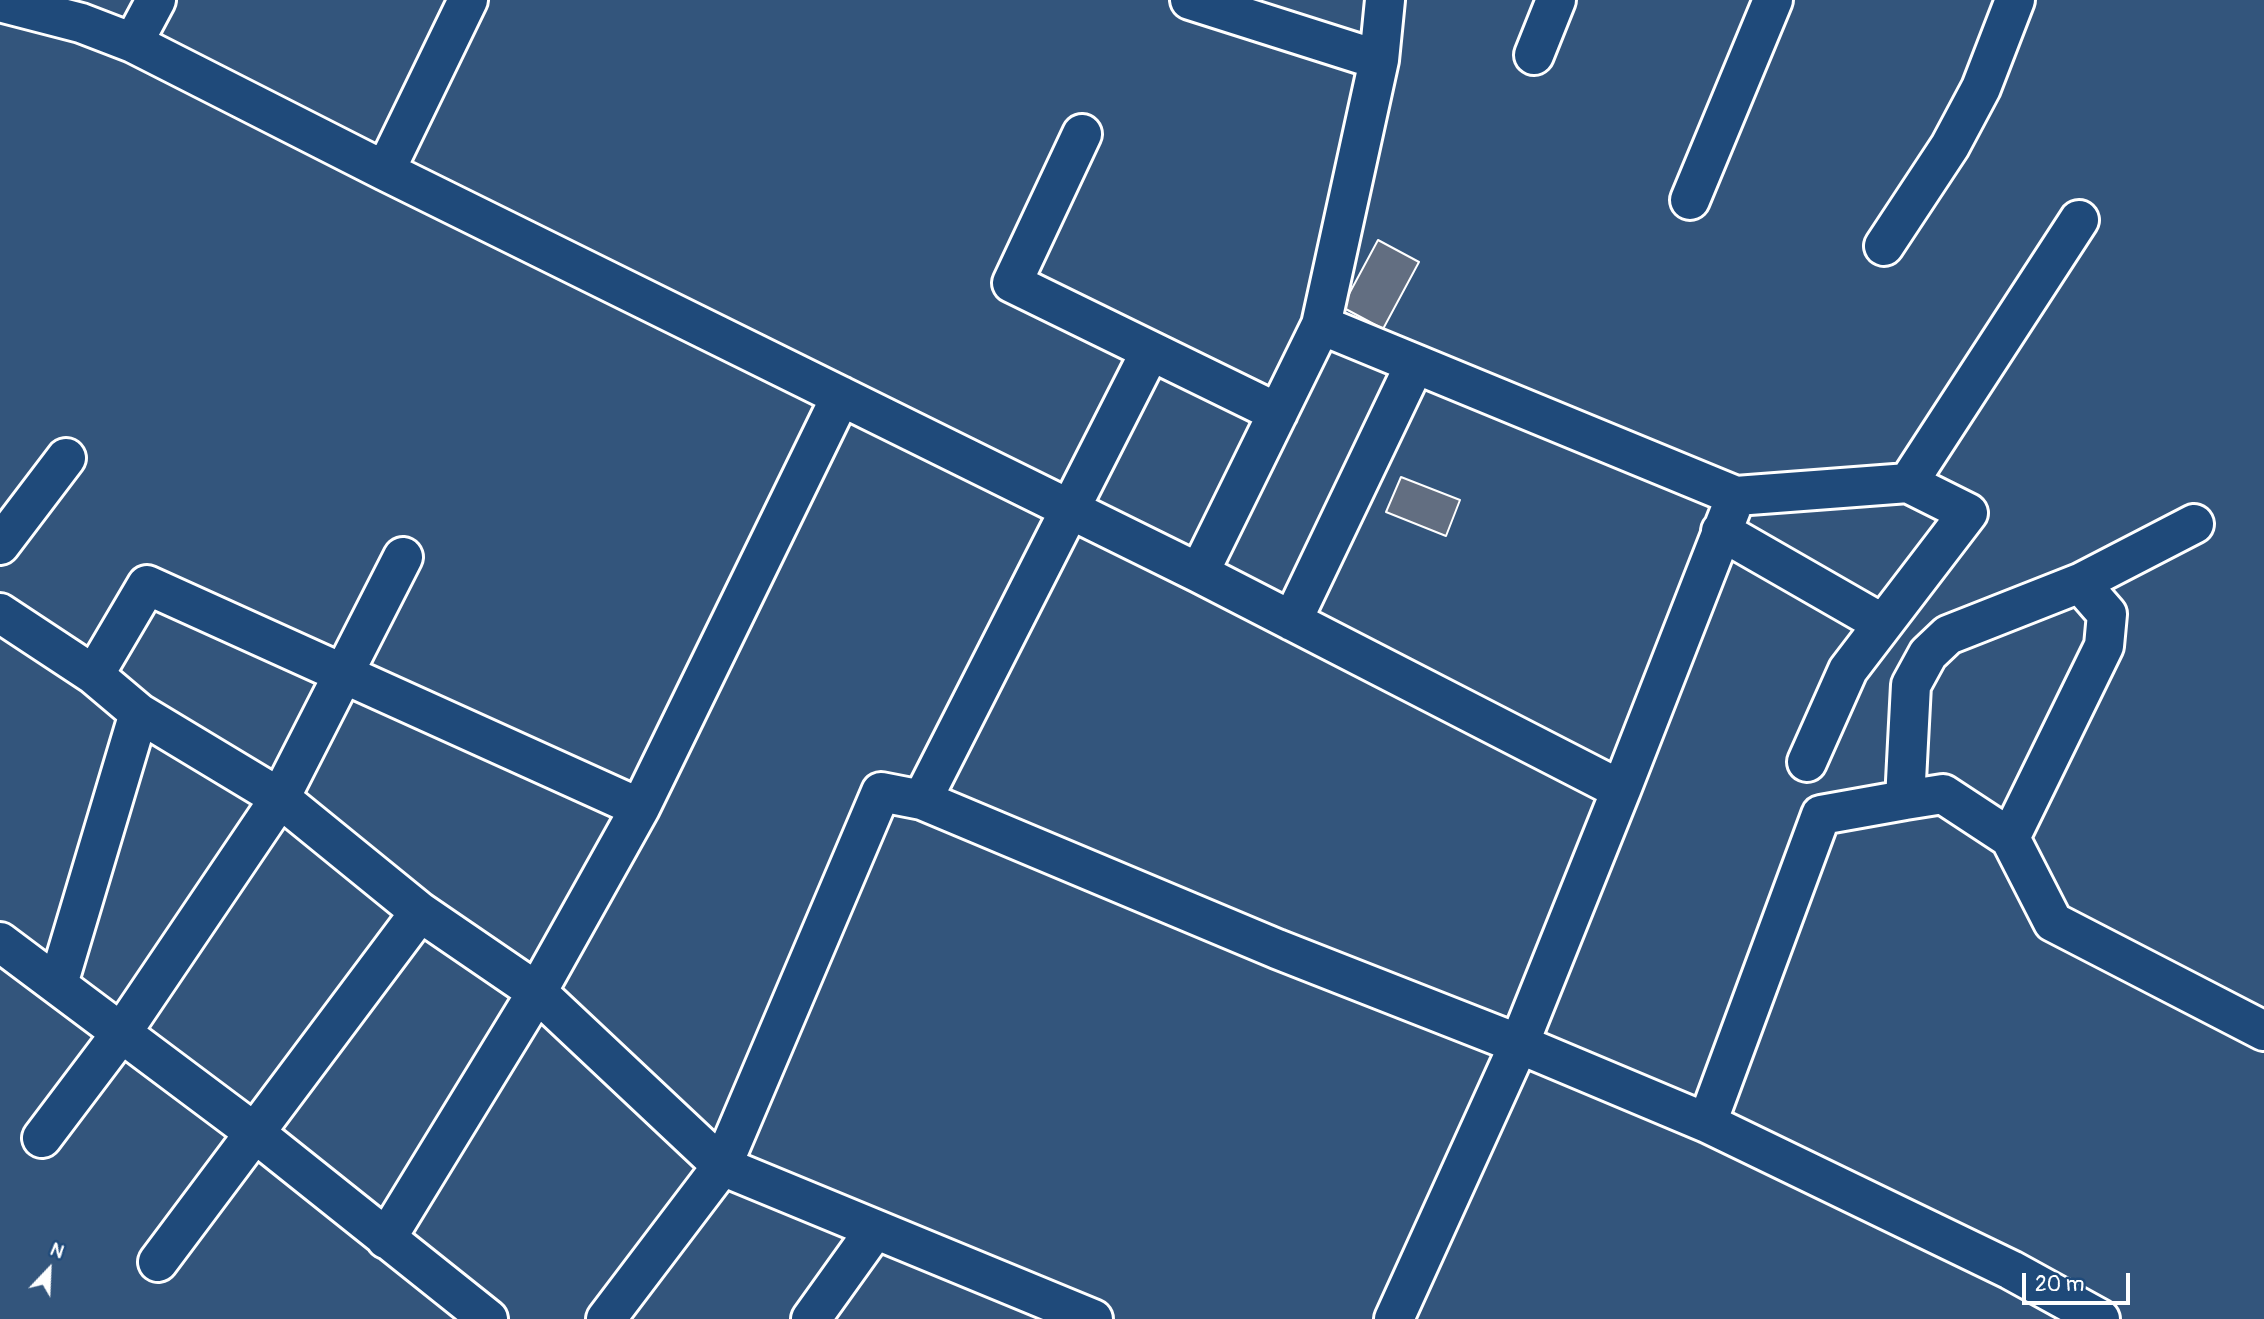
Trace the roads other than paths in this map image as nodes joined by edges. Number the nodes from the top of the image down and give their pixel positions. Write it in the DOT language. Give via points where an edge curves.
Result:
graph roads {
  1 [pos="156,0"];
  2 [pos="468,0"];
  3 [pos="1190,0"];
  4 [pos="1385,0"];
  5 [pos="1556,0"];
  6 [pos="1773,0"];
  7 [pos="2015,0"];
  8 [pos="0,2"];
  9 [pos="1259,10"];
  10 [pos="133,43"];
  11 [pos="1534,55"];
  12 [pos="1379,60"];
  13 [pos="1082,134"];
  14 [pos="385,172"];
  15 [pos="1690,200"];
  16 [pos="2079,220"];
  17 [pos="1884,246"];
  18 [pos="1321,325"];
  19 [pos="1150,352"];
  20 [pos="1415,364"];
  21 [pos="841,396"];
  22 [pos="1278,413"];
  23 [pos="66,458"];
  24 [pos="1908,483"];
  25 [pos="1736,496"];
  26 [pos="1068,509"];
  27 [pos="2194,524"];
  28 [pos="1721,531"];
  29 [pos="0,545"];
  30 [pos="403,557"];
  31 [pos="1199,573"];
  32 [pos="2080,583"];
  33 [pos="0,613"];
  34 [pos="1292,621"];
  35 [pos="1883,625"];
  36 [pos="94,675"];
  37 [pos="343,676"];
  38 [pos="139,713"];
  39 [pos="1807,762"];
  40 [pos="1621,790"];
  41 [pos="280,798"];
  42 [pos="922,800"];
  43 [pos="1905,800"];
  44 [pos="640,808"];
  45 [pos="2010,838"];
  46 [pos="419,912"];
  47 [pos="0,942"];
  48 [pos="58,984"];
  49 [pos="537,992"];
  50 [pos="2264,1031"];
  51 [pos="122,1032"];
  52 [pos="1519,1044"];
  53 [pos="1707,1123"];
  54 [pos="255,1133"];
  55 [pos="42,1138"];
  56 [pos="722,1166"];
  57 [pos="874,1231"];
  58 [pos="386,1239"];
  59 [pos="158,1262"];
  60 [pos="488,1319"];
  61 [pos="606,1319"];
  62 [pos="811,1319"];
  63 [pos="1093,1319"];
  64 [pos="1394,1319"];
  65 [pos="2100,1319"];
  1 -- 10 [label="street"];
  2 -- 14 [label="street"];
  3 -- 9 [label="street"];
  4 -- 12 [label="street"];
  5 -- 11 [label="street"];
  6 -- 15 [label="street"];
  7 -- 17 [label="street" via="1981,88 1951,146"];
  8 -- 10 [label="street" via="81,23"];
  9 -- 12 [label="street"];
  10 -- 14 [label="street"];
  12 -- 18 [label="street"];
  13 -- 19 [label="street" via="1012,284"];
  14 -- 21 [label="street"];
  16 -- 24 [label="street"];
  18 -- 20 [label="street"];
  18 -- 22 [label="street"];
  19 -- 22 [label="street"];
  19 -- 26 [label="street"];
  20 -- 25 [label="street"];
  20 -- 34 [label="street"];
  21 -- 26 [label="street"];
  21 -- 44 [label="street"];
  22 -- 31 [label="street"];
  23 -- 29 [label="street"];
  24 -- 25 [label="street"];
  24 -- 35 [label="street" via="1968,513"];
  25 -- 28 [label="street"];
  26 -- 31 [label="street"];
  26 -- 42 [label="street"];
  27 -- 32 [label="street"];
  28 -- 35 [label="street"];
  28 -- 40 [label="street"];
  30 -- 37 [label="street"];
  31 -- 34 [label="street"];
  32 -- 43 [label="street" via="1948,635 1928,654 1911,685"];
  32 -- 45 [label="street" via="2108,614 2104,646"];
  33 -- 36 [label="street"];
  34 -- 40 [label="street"];
  35 -- 39 [label="street" via="1848,670"];
  36 -- 37 [label="street" via="147,585"];
  36 -- 38 [label="street"];
  37 -- 41 [label="street"];
  37 -- 44 [label="street"];
  38 -- 41 [label="street"];
  38 -- 48 [label="street"];
  40 -- 52 [label="street"];
  41 -- 46 [label="street"];
  41 -- 51 [label="street"];
  42 -- 52 [label="street" via="1278,950"];
  42 -- 56 [label="street" via="881,792"];
  43 -- 45 [label="street" via="1943,794"];
  43 -- 53 [label="street" via="1821,815"];
  44 -- 49 [label="street"];
  45 -- 50 [label="street" via="2053,922"];
  46 -- 49 [label="street"];
  46 -- 54 [label="street"];
  47 -- 48 [label="street"];
  48 -- 51 [label="street"];
  49 -- 56 [label="street"];
  49 -- 58 [label="street"];
  51 -- 54 [label="street"];
  51 -- 55 [label="street"];
  52 -- 53 [label="street"];
  52 -- 64 [label="street"];
  53 -- 65 [label="street" via="2011,1270"];
  54 -- 58 [label="street"];
  54 -- 59 [label="street"];
  56 -- 57 [label="street"];
  56 -- 61 [label="street"];
  57 -- 62 [label="street"];
  57 -- 63 [label="street"];
  58 -- 60 [label="street"];
}
